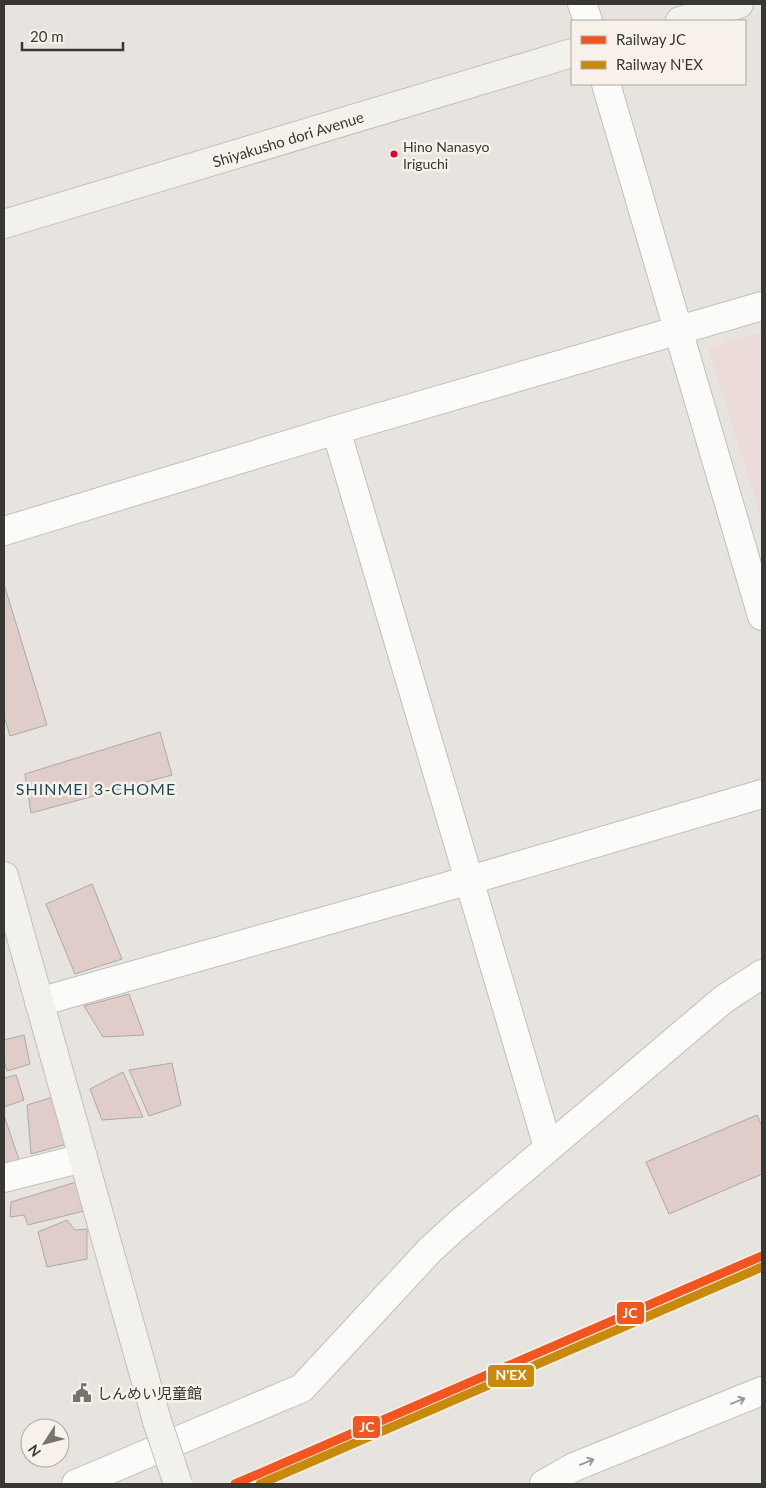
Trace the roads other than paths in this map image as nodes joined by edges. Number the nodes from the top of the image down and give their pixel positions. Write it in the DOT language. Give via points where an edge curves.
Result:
graph roads {
  1 [pos="582,4"];
  2 [pos="739,4"];
  3 [pos="588,20"];
  4 [pos="683,20"];
  5 [pos="571,53"];
  6 [pos="606,85"];
  7 [pos="4,224"];
  8 [pos="762,306"];
  9 [pos="678,330"];
  10 [pos="336,430"];
  11 [pos="4,531"];
  12 [pos="762,616"];
  13 [pos="762,794"];
  14 [pos="4,877"];
  15 [pos="470,880"];
  16 [pos="762,974"];
  17 [pos="39,1002"];
  18 [pos="548,1147"];
  19 [pos="83,1158"];
  20 [pos="4,1178"];
  21 [pos="762,1391"];
  22 [pos="76,1484"];
  23 [pos="178,1484"];
  24 [pos="544,1484"];
  1 -- 3 [label="street"];
  2 -- 4 [label="street"];
  5 -- 7 [label="street, Shiyakusho dori Avenue"];
  6 -- 9 [label="street"];
  8 -- 9 [label="street"];
  9 -- 10 [label="street"];
  9 -- 12 [label="street"];
  10 -- 11 [label="street"];
  10 -- 15 [label="street"];
  13 -- 15 [label="street"];
  14 -- 17 [label="street"];
  15 -- 17 [label="street"];
  15 -- 18 [label="street"];
  16 -- 18 [label="street" via="724,1000"];
  17 -- 19 [label="street"];
  18 -- 22 [label="street" via="430,1250 302,1388"];
  19 -- 20 [label="street"];
  19 -- 23 [label="street, bridge" via="157,1421"];
  24 -- 21 [label="street, one-way" via="574,1467"];
}
